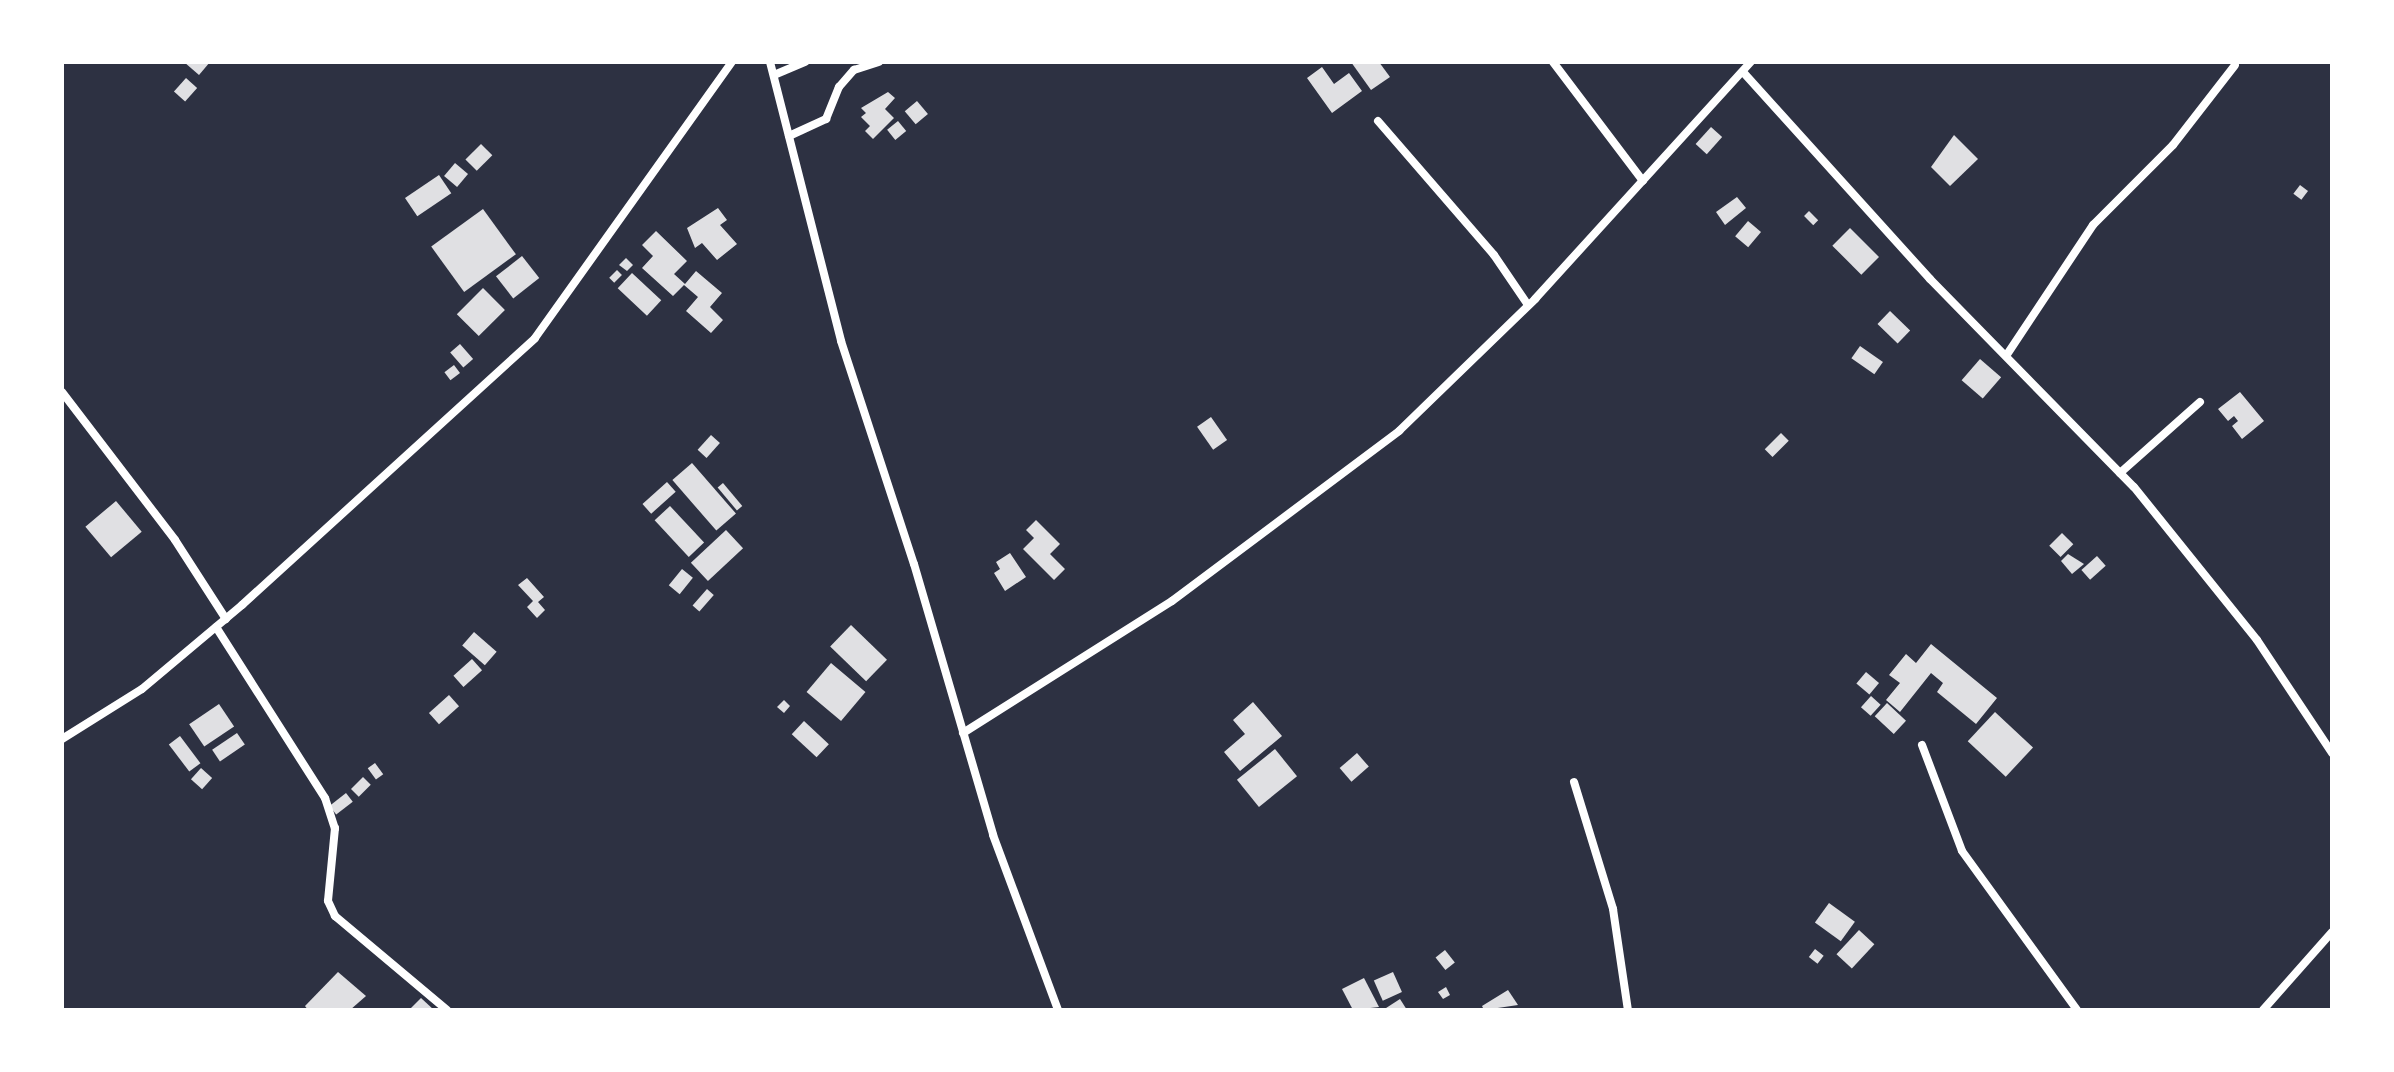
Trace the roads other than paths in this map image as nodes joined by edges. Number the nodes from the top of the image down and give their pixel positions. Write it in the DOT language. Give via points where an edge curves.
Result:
graph roads {
  1 [pos="732,62"];
  2 [pos="770,62"];
  3 [pos="805,62"];
  4 [pos="879,62"];
  5 [pos="1553,62"];
  6 [pos="1751,62"];
  7 [pos="2235,65"];
  8 [pos="1743,72"];
  9 [pos="774,75"];
  10 [pos="1378,121"];
  11 [pos="789,136"];
  12 [pos="1643,181"];
  13 [pos="1528,305"];
  14 [pos="2008,353"];
  15 [pos="62,392"];
  16 [pos="2200,402"];
  17 [pos="2120,473"];
  18 [pos="226,619"];
  19 [pos="216,627"];
  20 [pos="963,733"];
  21 [pos="62,739"];
  22 [pos="1922,745"];
  23 [pos="2332,753"];
  24 [pos="1574,782"];
  25 [pos="2332,932"];
  26 [pos="447,1010"];
  27 [pos="1058,1010"];
  28 [pos="1628,1010"];
  29 [pos="2077,1010"];
  30 [pos="2263,1010"];
  1 -- 18 [label="street" via="535,338"];
  2 -- 9 [label="street"];
  3 -- 9 [label="street"];
  4 -- 11 [label="street" via="854,70 839,87 826,119"];
  5 -- 12 [label="street"];
  6 -- 8 [label="street"];
  7 -- 14 [label="street" via="2166,153 2093,225"];
  8 -- 12 [label="street"];
  8 -- 14 [label="street" via="1930,279"];
  9 -- 11 [label="street"];
  10 -- 13 [label="street" via="1494,255"];
  11 -- 20 [label="street" via="841,341"];
  12 -- 13 [label="street"];
  13 -- 20 [label="street" via="1399,431 1307,504 1172,601"];
  14 -- 17 [label="street"];
  15 -- 18 [label="street" via="175,540"];
  16 -- 17 [label="street"];
  17 -- 23 [label="street" via="2235,610"];
  18 -- 19 [label="street"];
  19 -- 21 [label="street" via="142,689"];
  19 -- 26 [label="street" via="325,798 335,828 328,901 335,916"];
  20 -- 27 [label="street" via="993,835"];
  22 -- 29 [label="street" via="1962,851"];
  24 -- 28 [label="street" via="1613,909"];
  25 -- 30 [label="street"];
}
